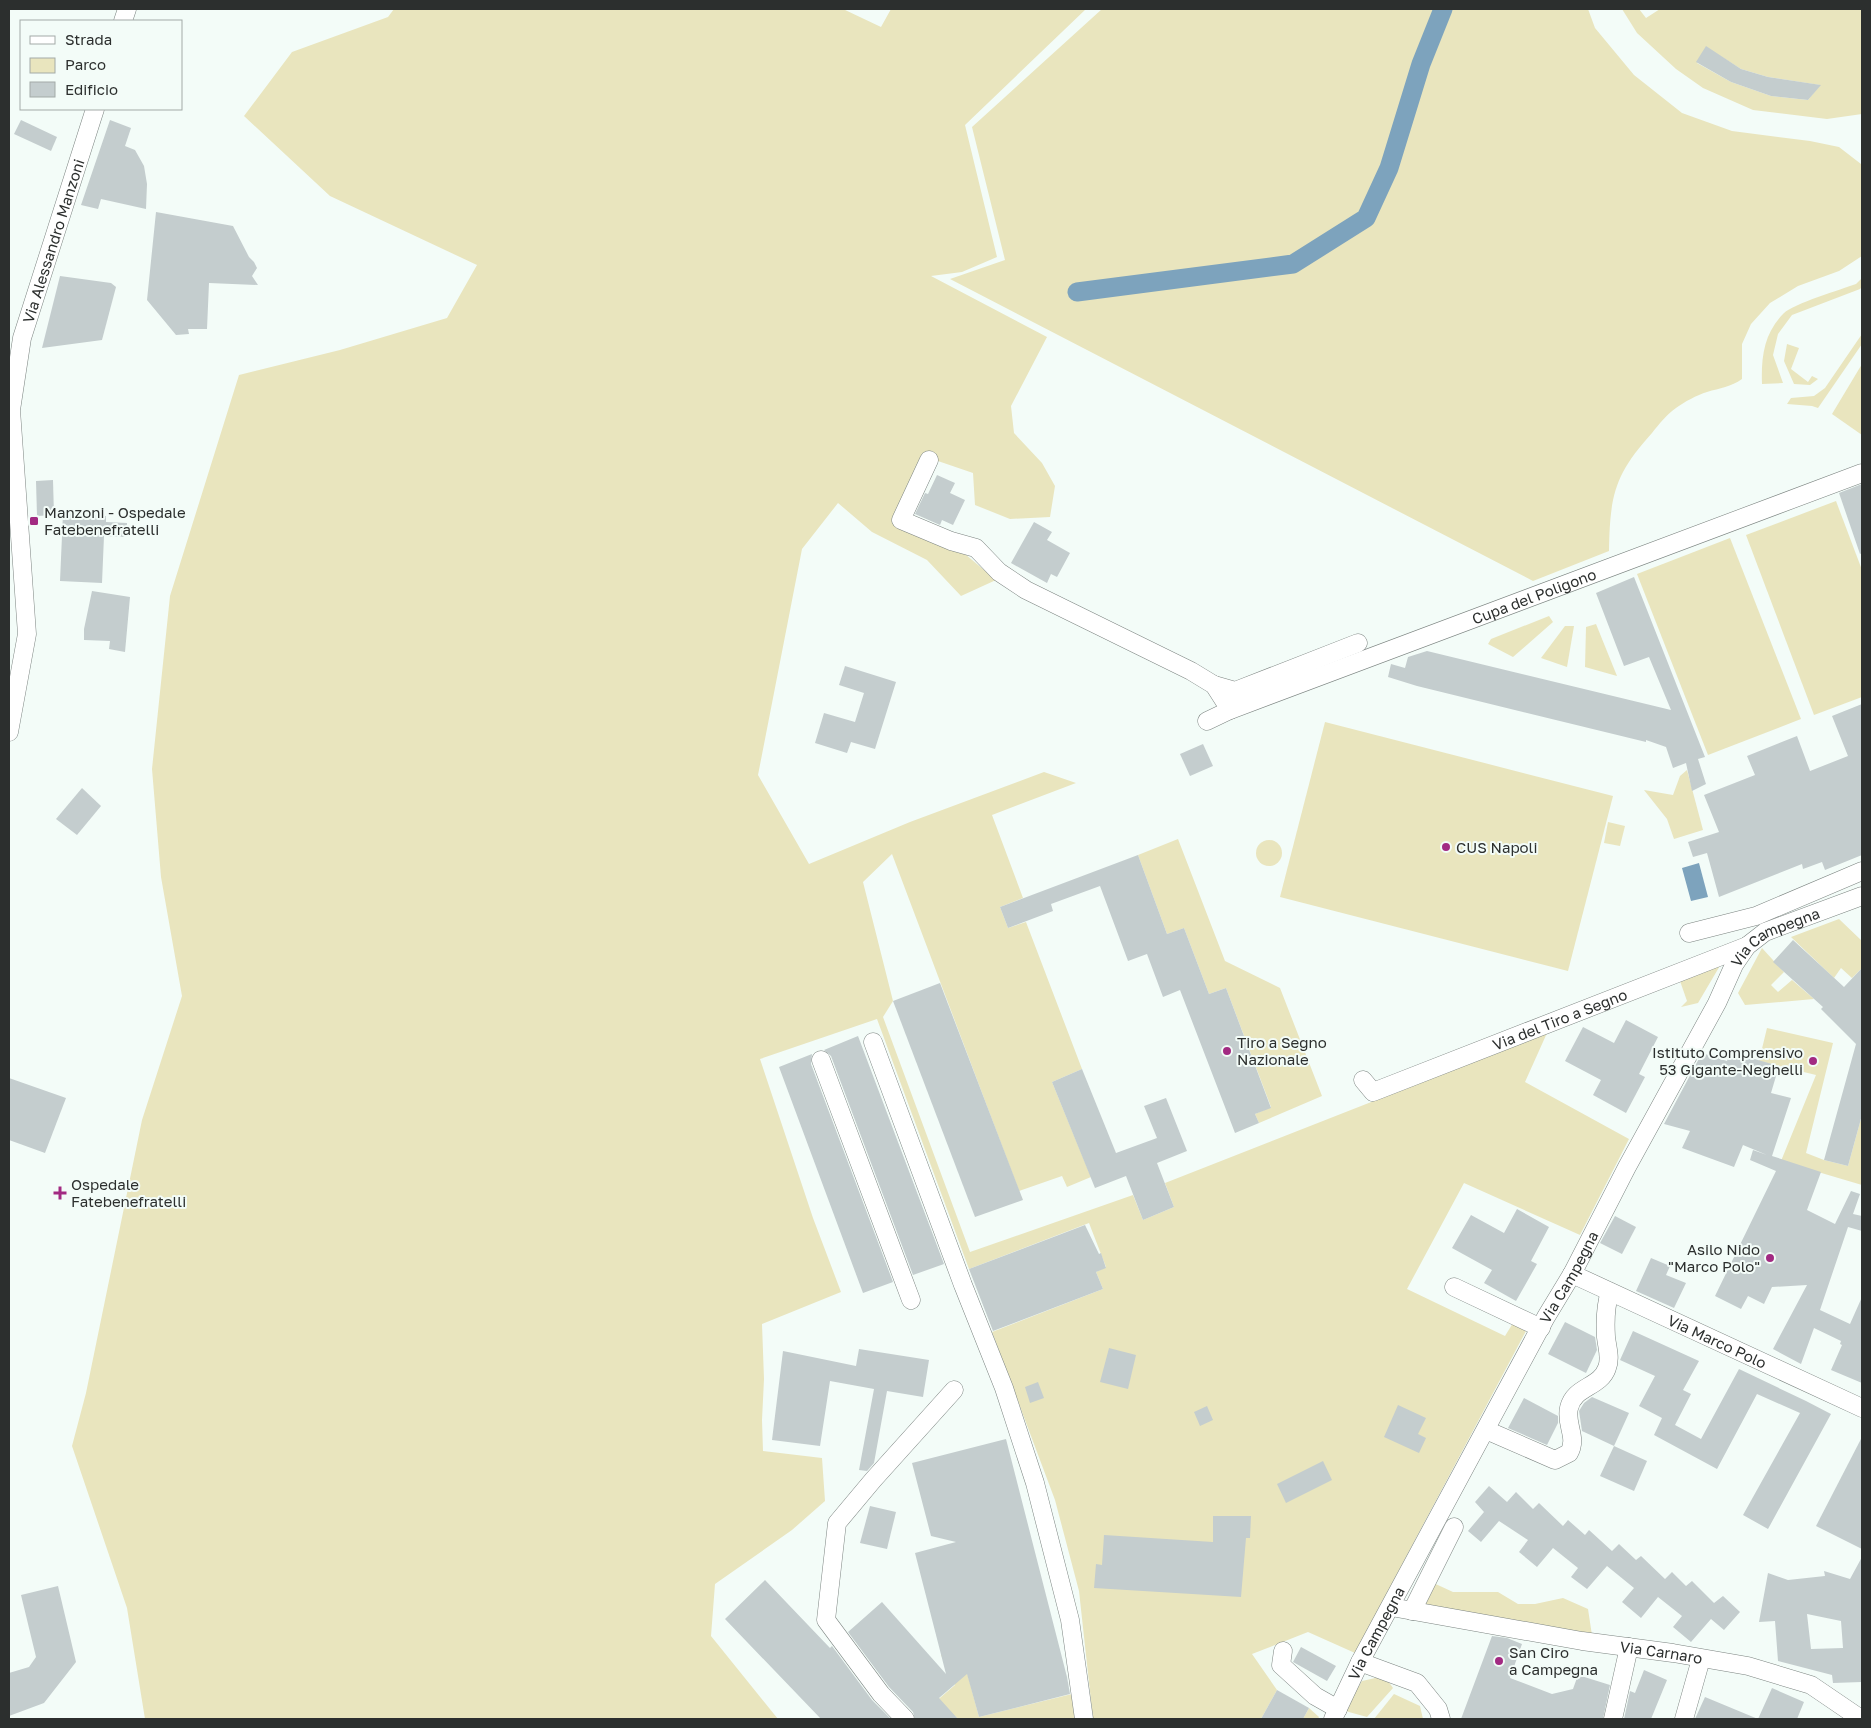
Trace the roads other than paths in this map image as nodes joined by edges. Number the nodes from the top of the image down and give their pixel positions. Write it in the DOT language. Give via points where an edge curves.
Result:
graph roads {
  1 [pos="95,110"];
  2 [pos="12,455"];
  3 [pos="929,460"];
  4 [pos="1862,473"];
  5 [pos="1358,643"];
  6 [pos="1214,685"];
  7 [pos="1230,710"];
  8 [pos="1207,721"];
  9 [pos="9,732"];
  10 [pos="1862,871"];
  11 [pos="1862,896"];
  12 [pos="1689,933"];
  13 [pos="1747,946"];
  14 [pos="873,1042"];
  15 [pos="821,1060"];
  16 [pos="1368,1086"];
  17 [pos="1572,1274"];
  18 [pos="1454,1287"];
  19 [pos="1610,1292"];
  20 [pos="910,1300"];
  21 [pos="1541,1328"];
  22 [pos="954,1390"];
  23 [pos="1862,1408"];
  24 [pos="1486,1430"];
  25 [pos="1454,1527"];
  26 [pos="1391,1607"];
  27 [pos="1412,1611"];
  28 [pos="1629,1647"];
  29 [pos="1283,1651"];
  30 [pos="1701,1658"];
  31 [pos="1360,1662"];
  32 [pos="1335,1714"];
  33 [pos="905,1719"];
  34 [pos="1084,1719"];
  35 [pos="1441,1719"];
  36 [pos="1612,1719"];
  37 [pos="1684,1719"];
  38 [pos="1861,1719"];
  1 -- 2 [label="street, Via Alessandro Manzoni" via="22,338 11,410"];
  2 -- 9 [label="street, Via Alessandro Manzoni" via="27,634"];
  3 -- 6 [label="street" via="901,520 976,548 999,572 1026,590"];
  4 -- 7 [label="street, Cupa del Poligono"];
  5 -- 6 [label="street" via="1235,690"];
  6 -- 7 [label="street"];
  7 -- 8 [label="street, Cupa del Poligono"];
  10 -- 12 [label="street" via="1756,916"];
  11 -- 13 [label="street, Via Campegna" via="1765,932"];
  13 -- 16 [label="street, Via del Tiro a Segno"];
  13 -- 17 [label="street, Via Campegna" via="1734,965 1717,1003"];
  14 -- 34 [label="street" via="1004,1388 1035,1483 1070,1620"];
  15 -- 20 [label="street"];
  17 -- 19 [label="street, Via Marco Polo"];
  17 -- 21 [label="street, Via Campegna"];
  18 -- 21 [label="street"];
  19 -- 23 [label="street, Via Marco Polo"];
  19 -- 24 [label="street" via="1605,1318 1608,1367 1599,1380 1572,1399 1568,1419 1573,1442 1570,1453 1556,1460"];
  21 -- 24 [label="street, Via Campegna"];
  22 -- 33 [label="street" via="836,1523 826,1620 881,1694"];
  24 -- 26 [label="street, Via Campegna"];
  25 -- 27 [label="street"];
  26 -- 27 [label="street, Via Carnaro"];
  26 -- 31 [label="street, Via Campegna"];
  27 -- 28 [label="street, Via Carnaro"];
  28 -- 30 [label="street, Via Carnaro"];
  28 -- 36 [label="street"];
  29 -- 32 [label="street" via="1281,1666"];
  30 -- 37 [label="street"];
  30 -- 38 [label="street, Via Carnaro" via="1748,1666 1811,1685"];
  31 -- 32 [label="street, Via Campegna"];
  31 -- 35 [label="street" via="1417,1683 1438,1709"];
}
